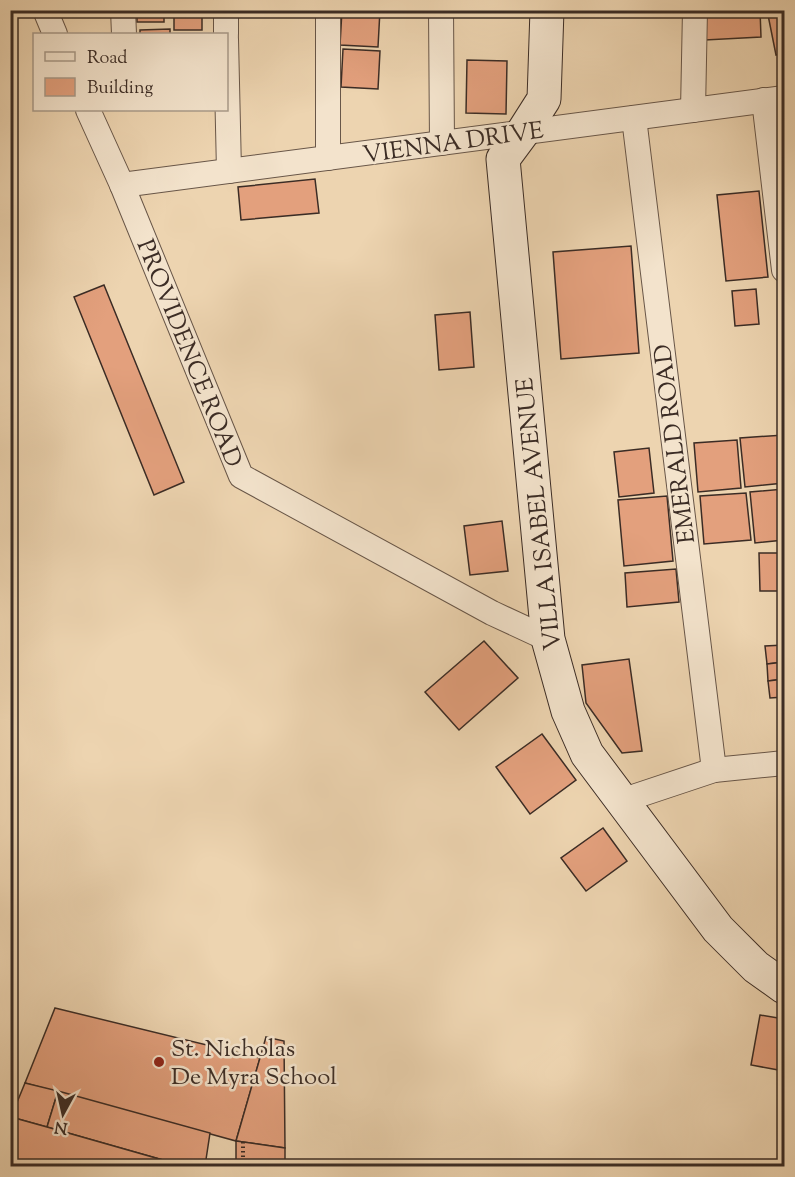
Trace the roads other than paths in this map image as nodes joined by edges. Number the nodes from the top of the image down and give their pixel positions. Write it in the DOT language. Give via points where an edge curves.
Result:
graph roads {
  1 [pos="45,10"];
  2 [pos="123,10"];
  3 [pos="226,10"];
  4 [pos="328,10"];
  5 [pos="441,10"];
  6 [pos="547,10"];
  7 [pos="695,10"];
  8 [pos="55,33"];
  9 [pos="124,33"];
  10 [pos="226,33"];
  11 [pos="774,99"];
  12 [pos="693,110"];
  13 [pos="88,111"];
  14 [pos="228,111"];
  15 [pos="634,118"];
  16 [pos="524,132"];
  17 [pos="442,143"];
  18 [pos="328,158"];
  19 [pos="229,171"];
  20 [pos="122,185"];
  21 [pos="784,270"];
  22 [pos="548,639"];
  23 [pos="784,763"];
  24 [pos="714,770"];
  25 [pos="621,801"];
  26 [pos="784,987"];
  1 -- 8 [label="street"];
  2 -- 9 [label="street"];
  3 -- 10 [label="street"];
  4 -- 18 [label="street"];
  5 -- 17 [label="street"];
  6 -- 16 [label="street, VILLA ISABEL AVENUE" via="544,99"];
  7 -- 12 [label="street"];
  11 -- 12 [label="street, VIENNA DRIVE"];
  11 -- 21 [label="street"];
  12 -- 15 [label="street, VIENNA DRIVE"];
  13 -- 20 [label="street, PROVIDENCE ROAD"];
  14 -- 19 [label="street"];
  15 -- 16 [label="street, VIENNA DRIVE"];
  15 -- 24 [label="street, EMERALD ROAD"];
  16 -- 17 [label="street, VIENNA DRIVE"];
  16 -- 22 [label="street, VILLA ISABEL AVENUE" via="503,159"];
  17 -- 18 [label="street, VIENNA DRIVE"];
  18 -- 19 [label="street, VIENNA DRIVE"];
  19 -- 20 [label="street, VIENNA DRIVE"];
  20 -- 22 [label="street, PROVIDENCE ROAD" via="241,476 492,613"];
  22 -- 25 [label="street, VILLA ISABEL AVENUE" via="568,711 586,754"];
  23 -- 24 [label="street"];
  24 -- 25 [label="street"];
  25 -- 26 [label="street, VILLA ISABEL AVENUE" via="718,929 756,967"];
}
